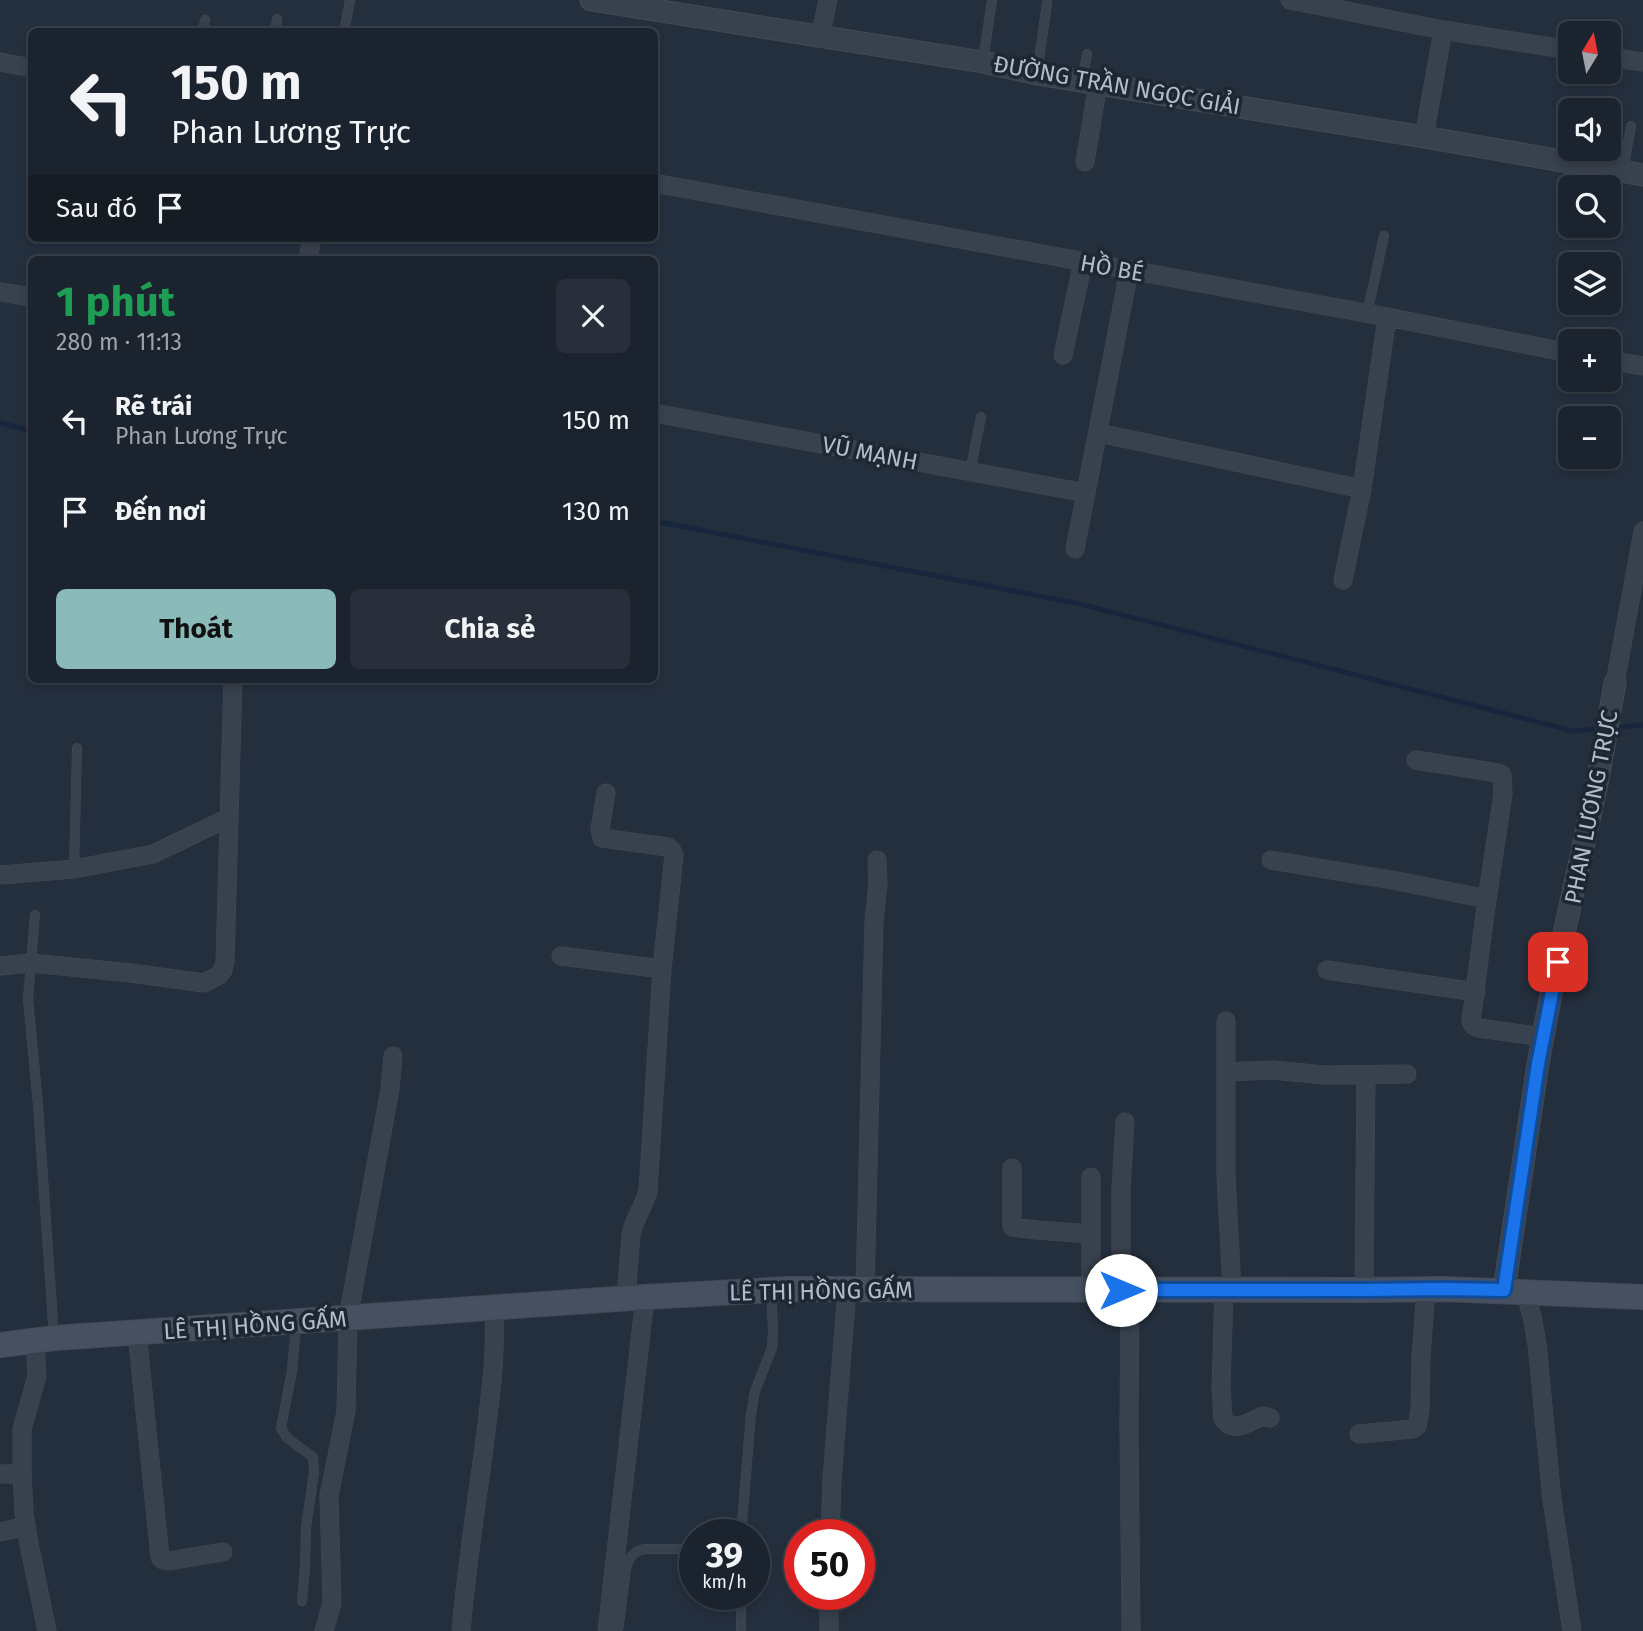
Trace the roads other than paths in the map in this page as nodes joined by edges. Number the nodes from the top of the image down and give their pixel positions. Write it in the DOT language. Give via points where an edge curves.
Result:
graph roads {
  1 [pos="350,0"];
  2 [pos="591,0"];
  3 [pos="828,0"];
  4 [pos="992,0"];
  5 [pos="1290,0"];
  6 [pos="1047,3"];
  7 [pos="277,19"];
  8 [pos="205,20"];
  9 [pos="204,28"];
  10 [pos="276,28"];
  11 [pos="345,28"];
  12 [pos="1443,30"];
  13 [pos="820,37"];
  14 [pos="1558,48"];
  15 [pos="1087,54"];
  16 [pos="1621,59"];
  17 [pos="0,62"];
  18 [pos="983,62"];
  19 [pos="1643,62"];
  20 [pos="28,67"];
  21 [pos="1038,74"];
  22 [pos="1090,82"];
  23 [pos="1631,126"];
  24 [pos="1424,137"];
  25 [pos="1085,162"];
  26 [pos="1633,173"];
  27 [pos="658,184"];
  28 [pos="1384,236"];
  29 [pos="1083,262"];
  30 [pos="1129,271"];
  31 [pos="0,292"];
  32 [pos="28,297"];
  33 [pos="1367,314"];
  34 [pos="1387,317"];
  35 [pos="1558,351"];
  36 [pos="1063,355"];
  37 [pos="1621,362"];
  38 [pos="1643,366"];
  39 [pos="658,414"];
  40 [pos="981,417"];
  41 [pos="1098,433"];
  42 [pos="970,472"];
  43 [pos="1362,489"];
  44 [pos="1086,493"];
  45 [pos="1643,531"];
  46 [pos="1075,549"];
  47 [pos="1343,580"];
  48 [pos="1615,682"];
  49 [pos="233,683"];
  50 [pos="77,748"];
  51 [pos="1416,760"];
  52 [pos="606,793"];
  53 [pos="228,818"];
  54 [pos="877,860"];
  55 [pos="1271,860"];
  56 [pos="74,869"];
  57 [pos="0,875"];
  58 [pos="1487,899"];
  59 [pos="34,915"];
  60 [pos="561,957"];
  61 [pos="31,963"];
  62 [pos="0,966"];
  63 [pos="662,969"];
  64 [pos="1327,970"];
  65 [pos="1476,992"];
  66 [pos="1226,1021"];
  67 [pos="1543,1037"];
  68 [pos="393,1056"];
  69 [pos="1226,1072"];
  70 [pos="1407,1074"];
  71 [pos="1366,1075"];
  72 [pos="1125,1122"];
  73 [pos="1012,1168"];
  74 [pos="1091,1177"];
  75 [pos="1091,1234"];
  76 [pos="1426,1289"];
  77 [pos="771,1290"];
  78 [pos="856,1290"];
  79 [pos="1091,1290"];
  80 [pos="1125,1290"];
  81 [pos="1228,1290"];
  82 [pos="1364,1290"];
  83 [pos="1514,1291"];
  84 [pos="1643,1297"];
  85 [pos="635,1298"];
  86 [pos="495,1308"];
  87 [pos="348,1318"];
  88 [pos="297,1322"];
  89 [pos="137,1333"];
  90 [pos="45,1340"];
  91 [pos="0,1345"];
  92 [pos="1270,1418"];
  93 [pos="1359,1434"];
  94 [pos="0,1474"];
  95 [pos="22,1474"];
  96 [pos="742,1519"];
  97 [pos="831,1519"];
  98 [pos="26,1526"];
  99 [pos="0,1532"];
  100 [pos="679,1549"];
  101 [pos="223,1552"];
  102 [pos="302,1601"];
  103 [pos="741,1610"];
  104 [pos="829,1610"];
  105 [pos="1565,1629"];
  106 [pos="47,1631"];
  107 [pos="324,1631"];
  108 [pos="461,1631"];
  109 [pos="607,1631"];
  110 [pos="618,1631"];
  111 [pos="741,1631"];
  112 [pos="829,1631"];
  113 [pos="1131,1631"];
  1 -- 11 [label="lane"];
  2 -- 13 [label="street, ĐƯỜNG TRẦN NGỌC GIẢI" via="696,13"];
  3 -- 13 [label="street"];
  4 -- 18 [label="lane"];
  5 -- 12 [label="street"];
  6 -- 21 [label="lane"];
  7 -- 10 [label="lane"];
  8 -- 9 [label="lane"];
  12 -- 14 [label="street"];
  12 -- 24 [label="street"];
  13 -- 18 [label="street, ĐƯỜNG TRẦN NGỌC GIẢI"];
  15 -- 22 [label="lane"];
  16 -- 19 [label="street"];
  17 -- 20 [label="street"];
  18 -- 21 [label="street, ĐƯỜNG TRẦN NGỌC GIẢI"];
  21 -- 22 [label="street, ĐƯỜNG TRẦN NGỌC GIẢI"];
  22 -- 24 [label="street, ĐƯỜNG TRẦN NGỌC GIẢI"];
  22 -- 25 [label="street"];
  23 -- 26 [label="lane"];
  24 -- 26 [label="street, ĐƯỜNG TRẦN NGỌC GIẢI"];
  27 -- 29 [label="street, HỒ BÉ"];
  28 -- 33 [label="lane"];
  29 -- 30 [label="street, HỒ BÉ"];
  29 -- 36 [label="street"];
  30 -- 33 [label="street, HỒ BÉ"];
  30 -- 41 [label="street"];
  31 -- 32 [label="street"];
  33 -- 34 [label="street, HỒ BÉ"];
  34 -- 35 [label="street, HỒ BÉ"];
  34 -- 43 [label="street"];
  37 -- 38 [label="street"];
  39 -- 42 [label="street, VŨ MẠNH"];
  40 -- 42 [label="lane"];
  41 -- 43 [label="street"];
  41 -- 44 [label="street"];
  42 -- 44 [label="street, VŨ MẠNH"];
  43 -- 47 [label="street"];
  44 -- 46 [label="street"];
  45 -- 48 [label="street, PHAN LƯƠNG TRỰC"];
  48 -- 67 [label="street, PHAN LƯƠNG TRỰC"];
  49 -- 53 [label="street"];
  50 -- 56 [label="lane"];
  51 -- 58 [label="street" via="1502,775"];
  52 -- 63 [label="street" via="602,838 672,851"];
  53 -- 56 [label="street" via="153,854"];
  53 -- 61 [label="street" via="225,962 212,980 204,983"];
  54 -- 78 [label="street"];
  55 -- 58 [label="street"];
  56 -- 57 [label="street"];
  58 -- 65 [label="street"];
  59 -- 61 [label="lane"];
  60 -- 63 [label="street"];
  61 -- 62 [label="street"];
  61 -- 90 [label="lane" via="28,999 38,1105"];
  63 -- 85 [label="street" via="648,1191 631,1234"];
  64 -- 65 [label="street"];
  65 -- 67 [label="street" via="1474,1026"];
  66 -- 69 [label="street"];
  67 -- 83 [label="street, PHAN LƯƠNG TRỰC"];
  68 -- 87 [label="street"];
  69 -- 71 [label="street"];
  69 -- 81 [label="street"];
  70 -- 71 [label="street"];
  71 -- 82 [label="street"];
  72 -- 80 [label="street" via="1121,1189"];
  73 -- 75 [label="street" via="1012,1227"];
  74 -- 75 [label="street"];
  75 -- 79 [label="street"];
  76 -- 82 [label="main road, LÊ THỊ HỒNG GẤM"];
  76 -- 83 [label="main road, LÊ THỊ HỒNG GẤM"];
  76 -- 93 [label="street" via="1417,1426"];
  77 -- 78 [label="main road, LÊ THỊ HỒNG GẤM"];
  77 -- 85 [label="main road, LÊ THỊ HỒNG GẤM"];
  77 -- 96 [label="lane" via="772,1348 751,1414"];
  78 -- 79 [label="main road, LÊ THỊ HỒNG GẤM"];
  78 -- 97 [label="street"];
  79 -- 80 [label="main road, LÊ THỊ HỒNG GẤM"];
  80 -- 81 [label="main road, LÊ THỊ HỒNG GẤM"];
  80 -- 113 [label="street"];
  81 -- 82 [label="main road, LÊ THỊ HỒNG GẤM"];
  81 -- 92 [label="street" via="1221,1377 1223,1419 1233,1427 1263,1416"];
  83 -- 84 [label="main road, LÊ THỊ HỒNG GẤM"];
  83 -- 105 [label="street" via="1532,1315 1537,1344"];
  85 -- 86 [label="main road, LÊ THỊ HỒNG GẤM"];
  85 -- 109 [label="street"];
  86 -- 87 [label="main road, LÊ THỊ HỒNG GẤM"];
  86 -- 108 [label="street" via="493,1376"];
  87 -- 88 [label="main road, LÊ THỊ HỒNG GẤM"];
  87 -- 107 [label="street" via="346,1411 329,1496 332,1603"];
  88 -- 89 [label="main road, LÊ THỊ HỒNG GẤM"];
  88 -- 102 [label="lane" via="281,1428 315,1464"];
  89 -- 90 [label="main road, LÊ THỊ HỒNG GẤM"];
  89 -- 101 [label="street" via="160,1557 169,1561"];
  90 -- 91 [label="main road, LÊ THỊ HỒNG GẤM"];
  90 -- 95 [label="street" via="22,1429"];
  94 -- 95 [label="street"];
  95 -- 98 [label="street"];
  98 -- 99 [label="street"];
  98 -- 106 [label="street"];
  100 -- 110 [label="lane" via="639,1550 628,1560"];
  103 -- 111 [label="lane"];
  104 -- 112 [label="street"];
}
